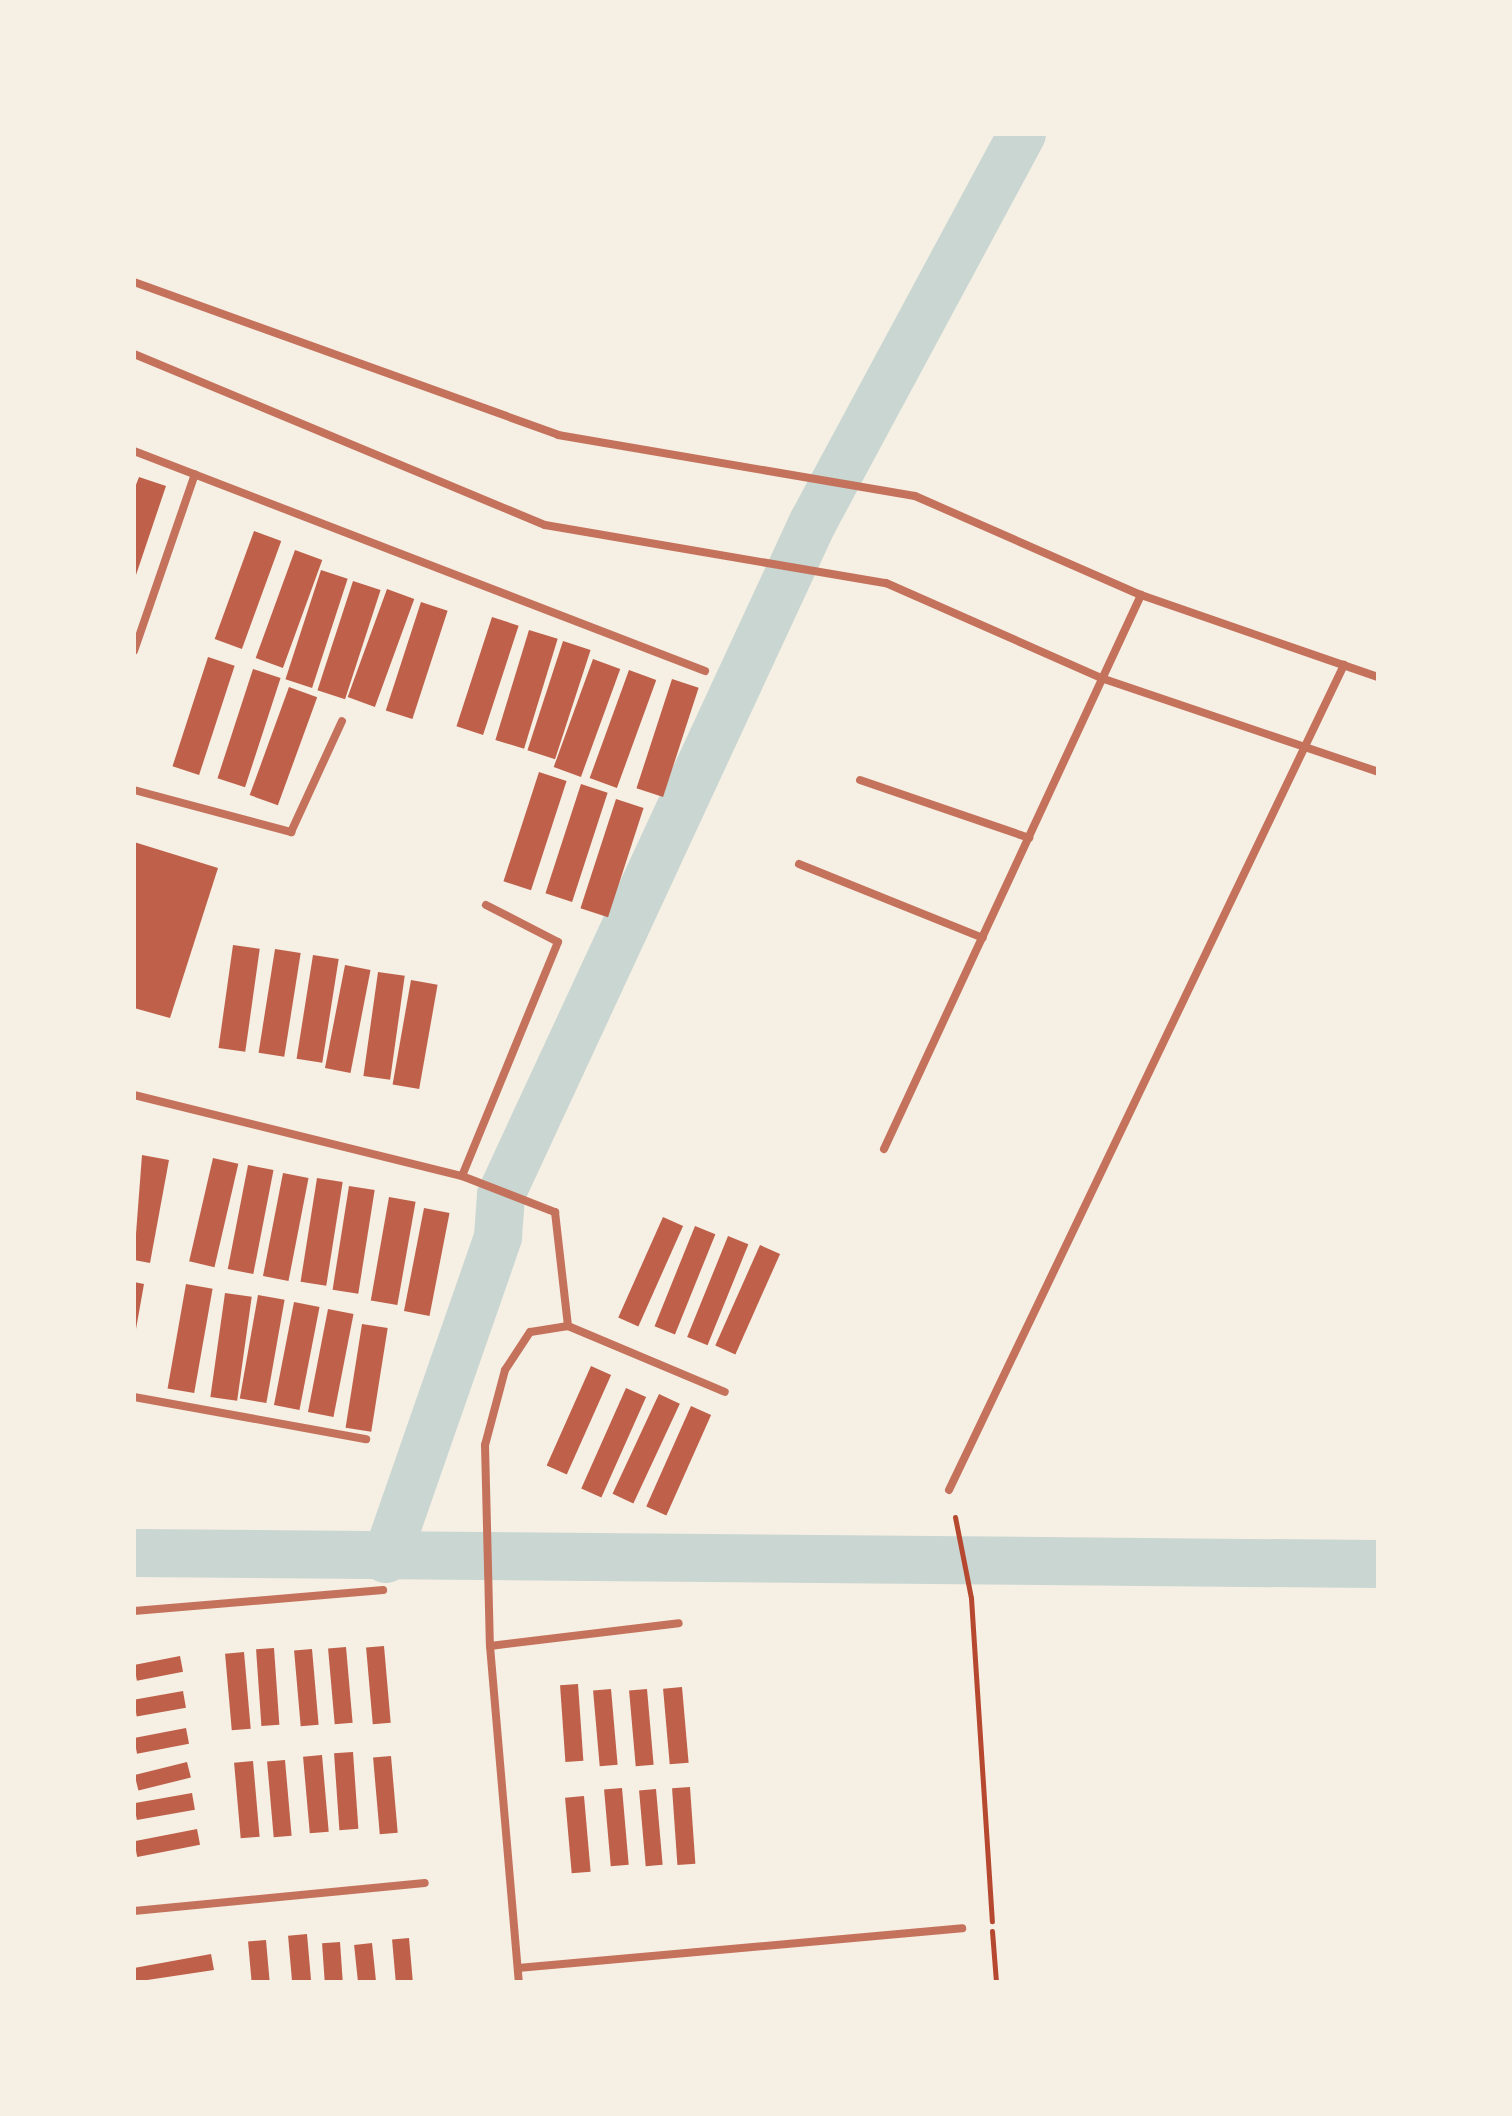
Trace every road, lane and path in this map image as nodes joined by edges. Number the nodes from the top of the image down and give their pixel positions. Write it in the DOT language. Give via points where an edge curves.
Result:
graph roads {
  1 [pos="134,282"];
  2 [pos="134,354"];
  3 [pos="134,451"];
  4 [pos="195,474"];
  5 [pos="1141,595"];
  6 [pos="134,651"];
  7 [pos="1344,665"];
  8 [pos="705,671"];
  9 [pos="1378,677"];
  10 [pos="1104,679"];
  11 [pos="342,721"];
  12 [pos="1305,746"];
  13 [pos="1378,772"];
  14 [pos="860,780"];
  15 [pos="134,790"];
  16 [pos="1029,838"];
  17 [pos="799,864"];
  18 [pos="486,905"];
  19 [pos="983,938"];
  20 [pos="134,1095"];
  21 [pos="884,1149"];
  22 [pos="464,1176"];
  23 [pos="568,1326"];
  24 [pos="725,1392"];
  25 [pos="134,1397"];
  26 [pos="366,1439"];
  27 [pos="949,1490"];
  28 [pos="383,1590"];
  29 [pos="134,1611"];
  30 [pos="679,1623"];
  31 [pos="490,1646"];
  32 [pos="425,1883"];
  33 [pos="134,1911"];
  34 [pos="962,1928"];
  35 [pos="518,1968"];
  36 [pos="519,1982"];
  37 [pos="996,1982"];
  1 -- 5 [label="street" via="558,435 915,496"];
  2 -- 10 [label="street" via="545,525 886,583"];
  3 -- 4 [label="street"];
  4 -- 6 [label="street"];
  4 -- 8 [label="street"];
  5 -- 7 [label="street"];
  5 -- 10 [label="street"];
  7 -- 9 [label="street"];
  7 -- 12 [label="street"];
  10 -- 12 [label="street"];
  10 -- 16 [label="street"];
  11 -- 15 [label="street" via="291,832"];
  12 -- 13 [label="street"];
  12 -- 27 [label="street"];
  14 -- 16 [label="street"];
  16 -- 19 [label="street"];
  17 -- 19 [label="street"];
  18 -- 22 [label="street" via="558,942"];
  19 -- 21 [label="street"];
  20 -- 22 [label="street"];
  22 -- 23 [label="street" via="555,1212"];
  23 -- 24 [label="street"];
  23 -- 31 [label="street" via="530,1332 505,1370 485,1445"];
  25 -- 26 [label="street"];
  27 -- 37 [label="path" via="971,1598"];
  28 -- 29 [label="street"];
  30 -- 31 [label="street"];
  31 -- 35 [label="street"];
  32 -- 33 [label="street"];
  34 -- 35 [label="street"];
  35 -- 36 [label="street"];
}
